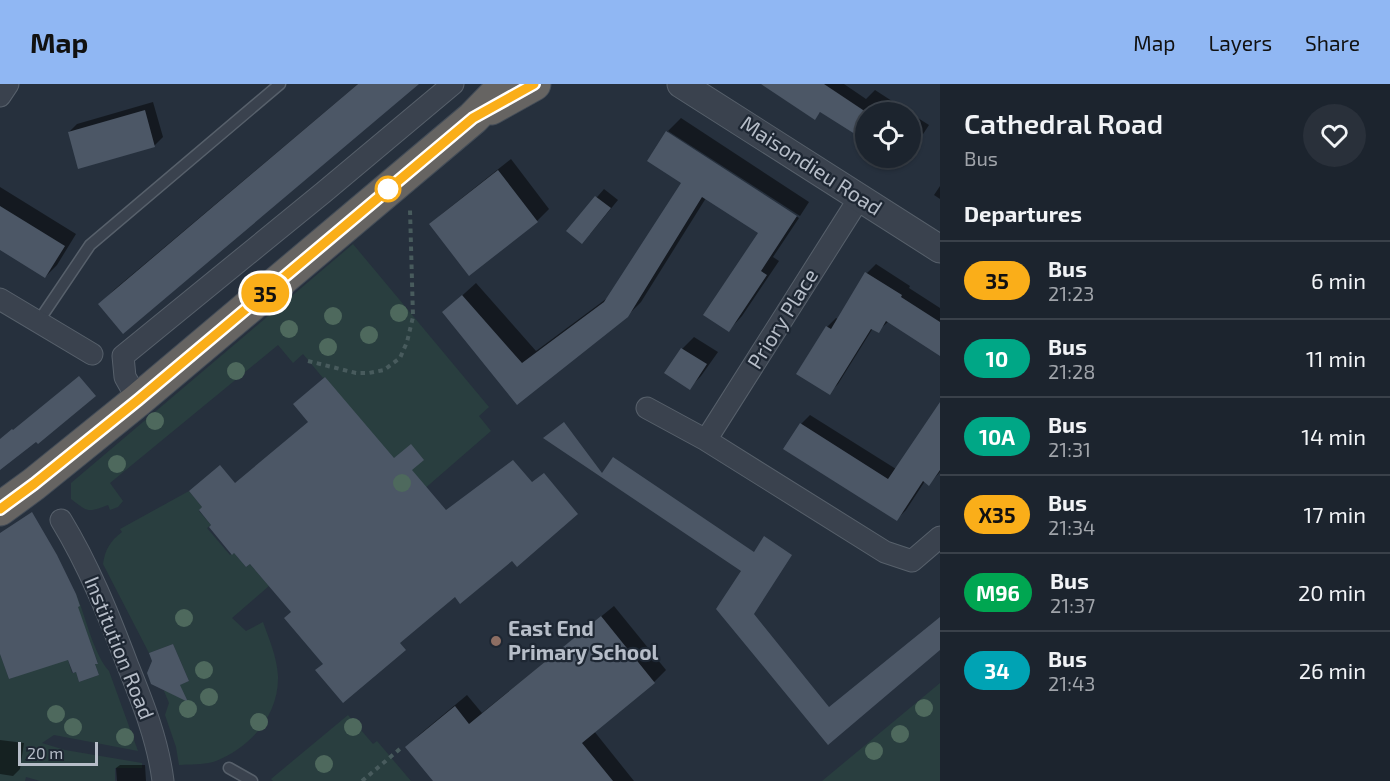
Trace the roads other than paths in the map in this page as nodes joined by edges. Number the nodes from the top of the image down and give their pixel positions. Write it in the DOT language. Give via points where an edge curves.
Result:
graph roads {
  1 [pos="8,84"];
  2 [pos="280,84"];
  3 [pos="453,84"];
  4 [pos="506,84"];
  5 [pos="534,84"];
  6 [pos="681,84"];
  7 [pos="0,96"];
  8 [pos="473,118"];
  9 [pos="860,197"];
  10 [pos="940,249"];
  11 [pos="0,298"];
  12 [pos="38,322"];
  13 [pos="92,354"];
  14 [pos="138,400"];
  15 [pos="647,408"];
  16 [pos="706,440"];
  17 [pos="0,509"];
  18 [pos="61,520"];
  19 [pos="940,537"];
  20 [pos="229,768"];
  21 [pos="163,781"];
  22 [pos="252,781"];
  1 -- 7 [label="street"];
  2 -- 12 [label="lane" via="90,245"];
  3 -- 14 [label="street" via="123,356 125,377"];
  4 -- 8 [label="highway"];
  5 -- 8 [label="highway"];
  6 -- 9 [label="street, Maisondieu Road"];
  8 -- 14 [label="highway"];
  9 -- 10 [label="street, Maisondieu Road"];
  9 -- 16 [label="street, Priory Place"];
  11 -- 12 [label="street"];
  12 -- 13 [label="street"];
  14 -- 17 [label="highway"];
  15 -- 16 [label="street"];
  16 -- 19 [label="street" via="885,552 912,561"];
  18 -- 21 [label="street, Institution Road" via="78,546 113,625 152,730"];
  20 -- 22 [label="lane"];
}
